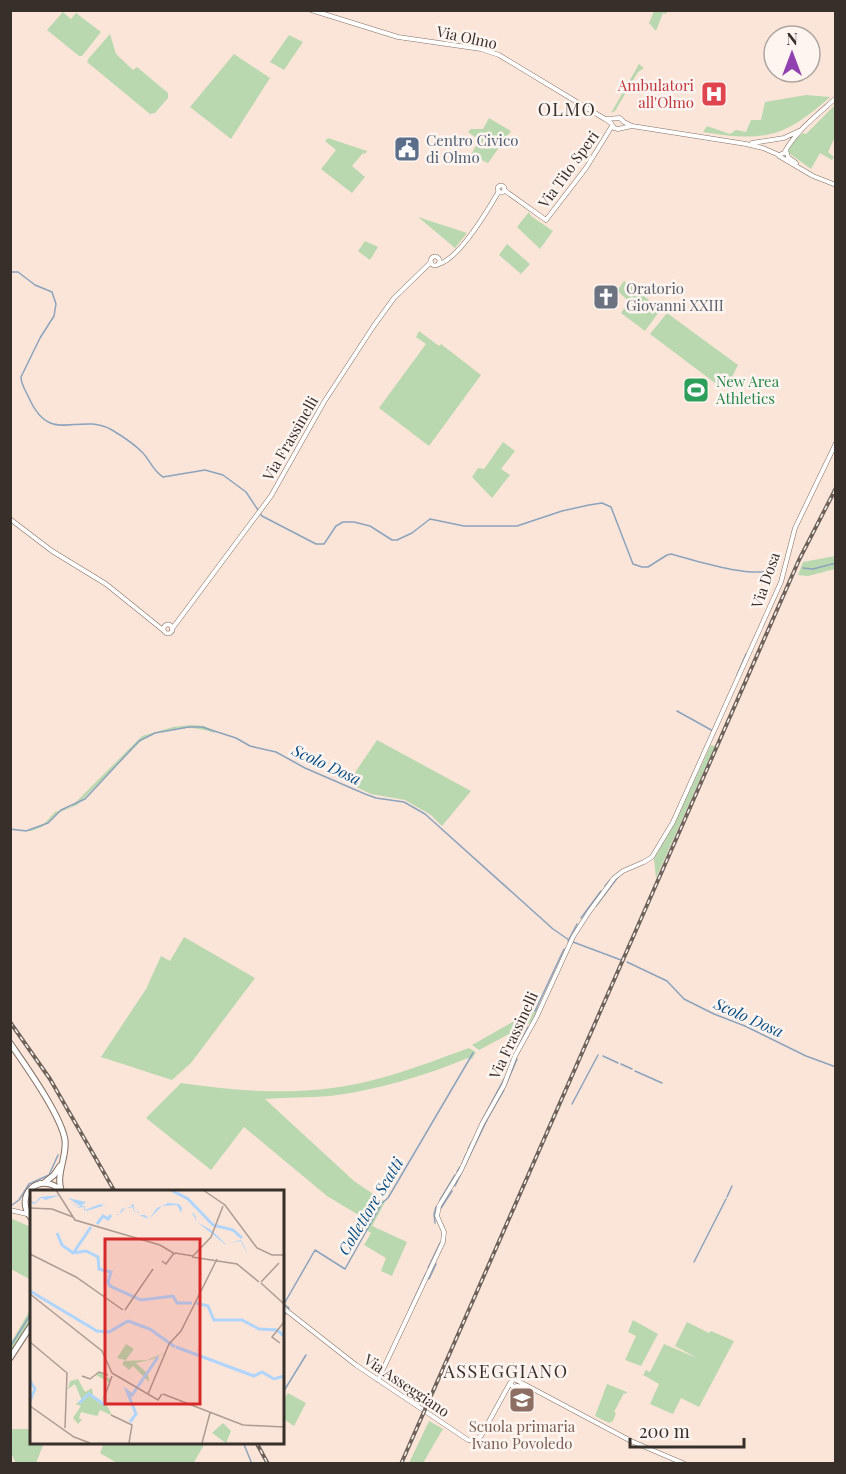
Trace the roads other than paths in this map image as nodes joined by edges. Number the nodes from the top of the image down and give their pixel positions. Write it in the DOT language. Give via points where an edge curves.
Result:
graph roads {
  1 [pos="311,10"];
  2 [pos="836,99"];
  3 [pos="612,123"];
  4 [pos="621,126"];
  5 [pos="802,129"];
  6 [pos="610,132"];
  7 [pos="782,138"];
  8 [pos="771,141"];
  9 [pos="746,144"];
  10 [pos="786,149"];
  11 [pos="770,151"];
  12 [pos="779,155"];
  13 [pos="805,171"];
  14 [pos="836,185"];
  15 [pos="500,192"];
  16 [pos="836,443"];
  17 [pos="10,519"];
  18 [pos="717,726"];
  19 [pos="10,1043"];
  20 [pos="63,1162"];
  21 [pos="44,1183"];
  22 [pos="60,1190"];
  23 [pos="61,1190"];
  24 [pos="25,1201"];
  25 [pos="10,1209"];
  26 [pos="30,1217"];
  27 [pos="284,1309"];
  28 [pos="30,1327"];
  29 [pos="10,1358"];
  30 [pos="378,1380"];
  31 [pos="685,1464"];
  1 -- 3 [label="street, Via Olmo" via="398,37 481,49"];
  2 -- 5 [label="street"];
  3 -- 4 [label="street"];
  3 -- 4 [label="street" via="620,117"];
  3 -- 6 [label="street, Via Tito Speri"];
  4 -- 6 [label="street, Via Tito Speri"];
  4 -- 9 [label="street"];
  5 -- 7 [label="street"];
  5 -- 10 [label="street"];
  6 -- 15 [label="street, Via Tito Speri" via="546,220"];
  7 -- 8 [label="street"];
  7 -- 10 [label="street"];
  8 -- 9 [label="street"];
  8 -- 11 [label="street"];
  9 -- 11 [label="street"];
  10 -- 12 [label="street"];
  10 -- 13 [label="street" via="788,157"];
  11 -- 12 [label="street"];
  12 -- 13 [label="street"];
  13 -- 14 [label="street"];
  15 -- 17 [label="street, Via Frassinelli" via="481,222 449,258 425,270 394,298 330,392 262,510 178,620 167,627 149,620 106,584"];
  16 -- 18 [label="street, Via Dosa" via="795,528 781,582"];
  18 -- 30 [label="street, Via Frassinelli" via="659,847 649,860 617,875 571,939 504,1084 439,1206 437,1216 444,1232 443,1242"];
  19 -- 20 [label="main road" via="61,1126"];
  20 -- 21 [label="main road"];
  20 -- 23 [label="main road"];
  21 -- 22 [label="main road"];
  21 -- 24 [label="main road" via="29,1190"];
  24 -- 25 [label="street"];
  24 -- 26 [label="main road"];
  25 -- 26 [label="street"];
  27 -- 30 [label="street, Via Asseggiano"];
  28 -- 29 [label="main road"];
  30 -- 31 [label="street, Via Asseggiano" via="471,1441 481,1436 506,1390 514,1384 530,1388 631,1441"];
}
